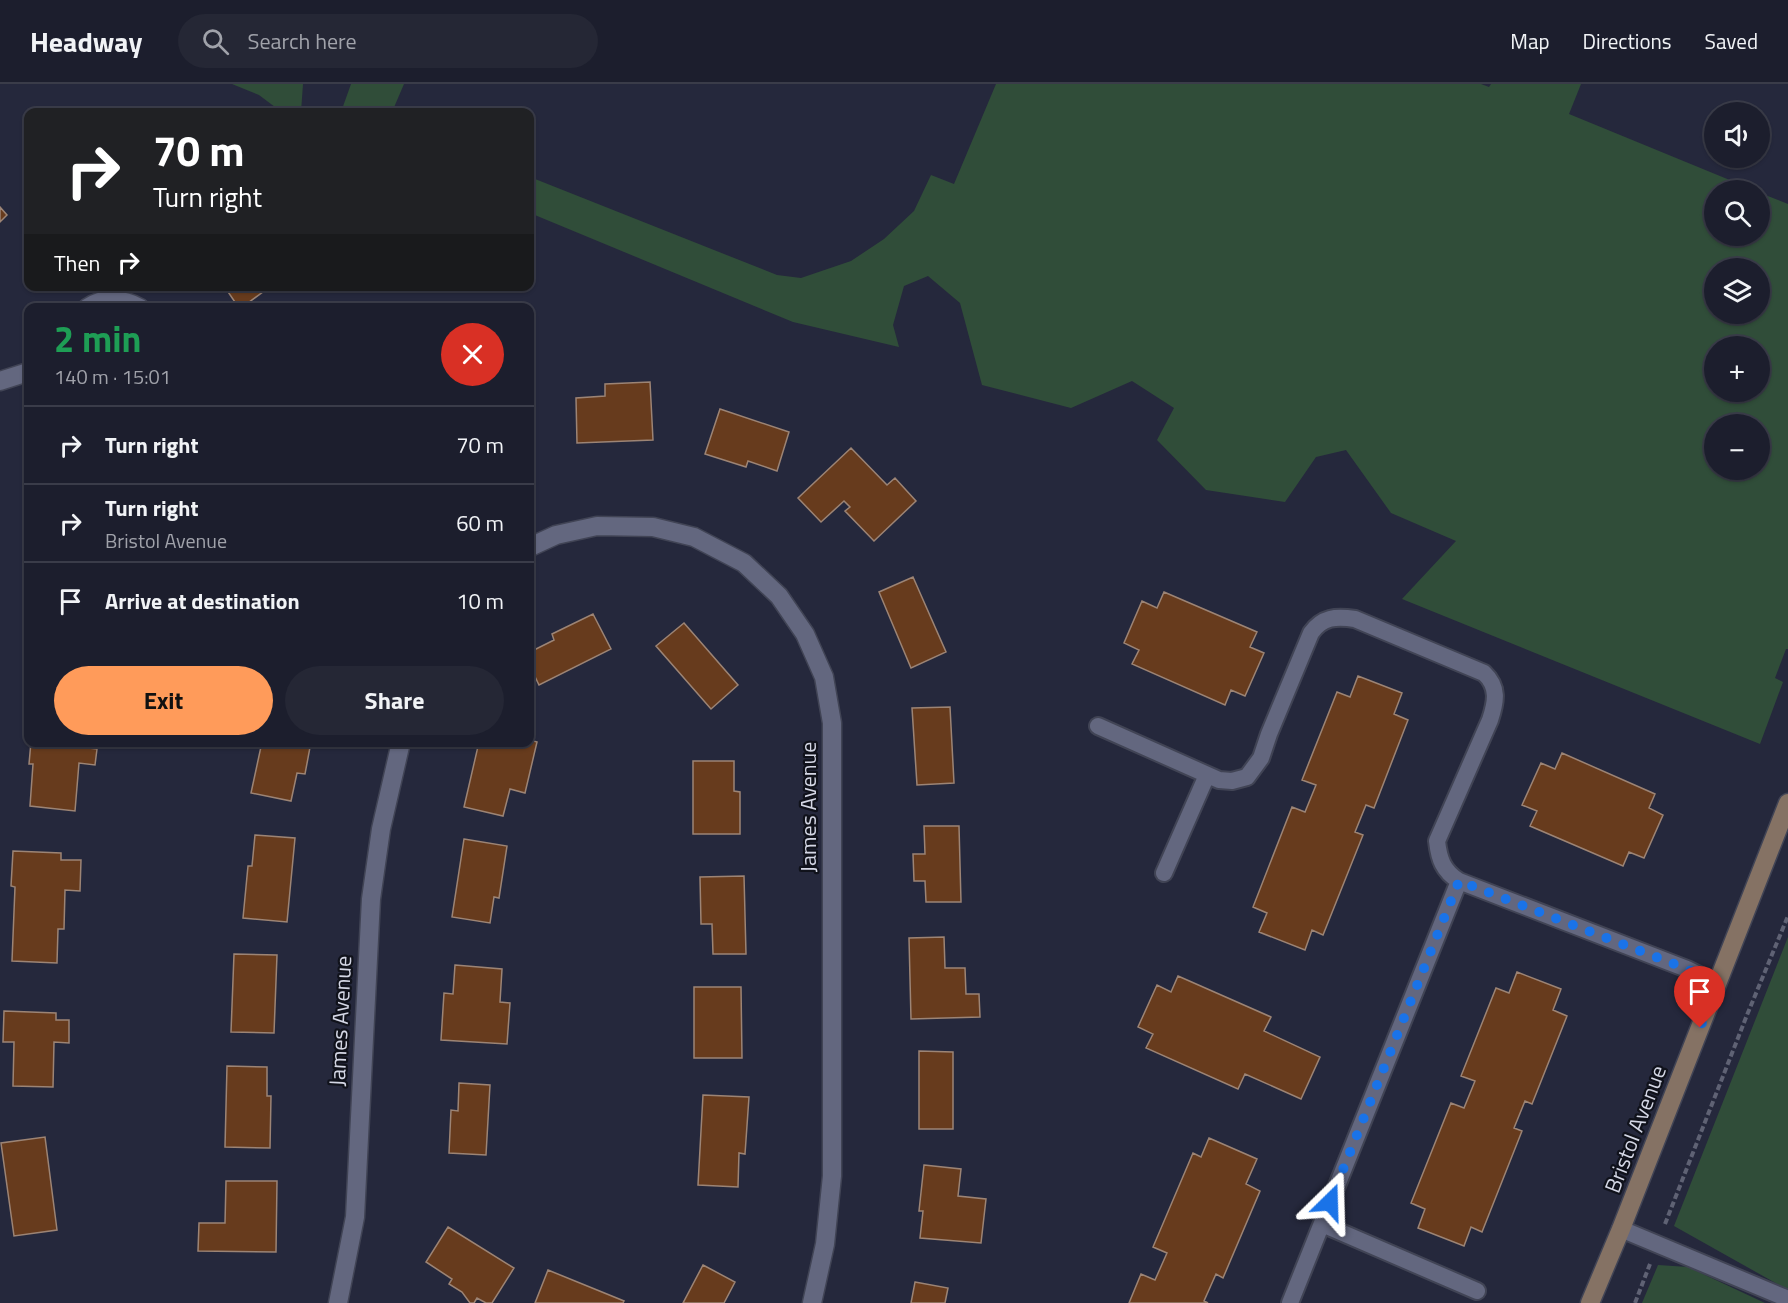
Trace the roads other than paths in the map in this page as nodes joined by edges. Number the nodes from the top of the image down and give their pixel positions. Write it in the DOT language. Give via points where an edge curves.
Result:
graph roads {
  1 [pos="94,303"];
  2 [pos="129,303"];
  3 [pos="24,373"];
  4 [pos="0,381"];
  5 [pos="534,545"];
  6 [pos="1098,726"];
  7 [pos="400,747"];
  8 [pos="1207,775"];
  9 [pos="1788,803"];
  10 [pos="1164,873"];
  11 [pos="1459,881"];
  12 [pos="1717,984"];
  13 [pos="1322,1224"];
  14 [pos="1621,1229"];
  15 [pos="1477,1290"];
  16 [pos="1788,1299"];
  17 [pos="338,1303"];
  18 [pos="812,1303"];
  19 [pos="1290,1303"];
  20 [pos="1590,1303"];
  1 -- 2 [label="street"];
  3 -- 4 [label="street"];
  5 -- 18 [label="street, James Avenue" via="555,535 597,526 653,527 694,537 744,563 779,596 805,634 824,677 832,723 832,1176 825,1244"];
  6 -- 8 [label="lane"];
  7 -- 17 [label="street, James Avenue" via="381,829 371,899 355,1217"];
  8 -- 10 [label="lane"];
  8 -- 11 [label="lane" via="1232,781 1247,777 1254,770 1305,643 1317,624 1327,619 1355,619 1484,673 1494,686 1494,707 1437,841 1438,856 1447,874"];
  9 -- 12 [label="street, Bristol Avenue"];
  11 -- 12 [label="lane"];
  11 -- 13 [label="lane"];
  12 -- 14 [label="street, Bristol Avenue"];
  13 -- 15 [label="lane"];
  13 -- 19 [label="lane"];
  14 -- 16 [label="lane"];
  14 -- 20 [label="street, Bristol Avenue"];
}
